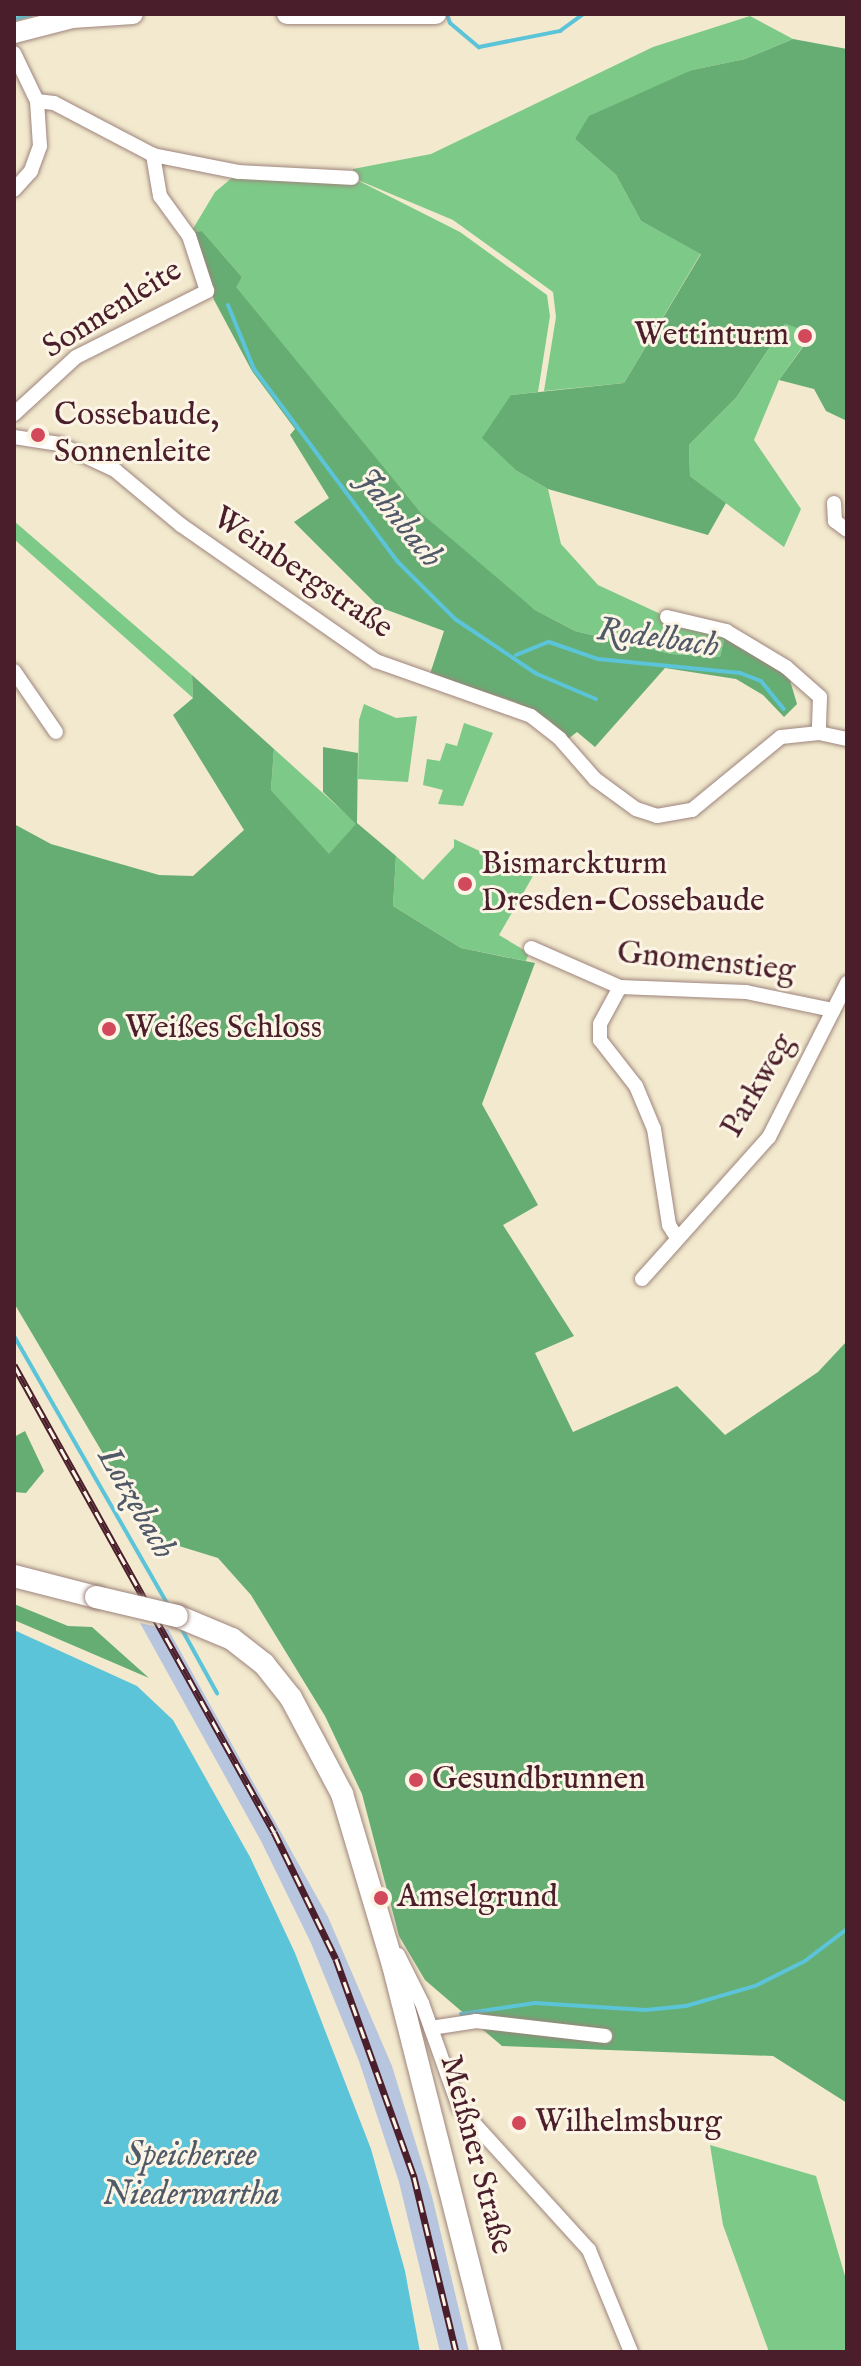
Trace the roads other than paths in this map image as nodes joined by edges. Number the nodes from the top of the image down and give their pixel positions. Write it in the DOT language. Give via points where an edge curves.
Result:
graph roads {
  1 [pos="133,14"];
  2 [pos="287,14"];
  3 [pos="428,15"];
  4 [pos="14,33"];
  5 [pos="14,53"];
  6 [pos="37,101"];
  7 [pos="153,155"];
  8 [pos="352,178"];
  9 [pos="14,190"];
  10 [pos="14,414"];
  11 [pos="14,437"];
  12 [pos="834,503"];
  13 [pos="847,530"];
  14 [pos="667,617"];
  15 [pos="14,671"];
  16 [pos="56,732"];
  17 [pos="819,733"];
  18 [pos="847,739"];
  19 [pos="531,948"];
  20 [pos="847,983"];
  21 [pos="620,987"];
  22 [pos="833,1010"];
  23 [pos="677,1238"];
  24 [pos="642,1279"];
  25 [pos="14,1576"];
  26 [pos="387,1943"];
  27 [pos="431,2028"];
  28 [pos="605,2036"];
  29 [pos="491,2352"];
  30 [pos="631,2352"];
  1 -- 4 [label="street" via="72,18"];
  2 -- 3 [label="street"];
  5 -- 6 [label="street"];
  6 -- 7 [label="street" via="54,103"];
  6 -- 9 [label="street" via="38,159"];
  7 -- 8 [label="street" via="239,172"];
  7 -- 10 [label="street, Sonnenleite" via="160,196 189,236 207,291 76,357"];
  11 -- 17 [label="street, Weinbergstraße" via="59,444 115,470 181,525 376,661 531,716 595,779 636,809 657,816 692,810 772,742"];
  12 -- 13 [label="street" via="835,521"];
  14 -- 17 [label="street" via="726,631 786,667 820,697"];
  15 -- 16 [label="street"];
  17 -- 18 [label="street, Weinbergstraße"];
  19 -- 21 [label="street, Gnomenstieg"];
  20 -- 22 [label="street, Parkweg"];
  21 -- 22 [label="street, Gnomenstieg" via="746,992"];
  21 -- 23 [label="street" via="600,1024 600,1040 636,1086 654,1129 669,1225"];
  22 -- 23 [label="street, Parkweg" via="769,1137"];
  23 -- 24 [label="street, Parkweg"];
  25 -- 26 [label="main road, Meißner Straße, bridge" via="177,1616 232,1639 264,1664 284,1688 342,1794"];
  26 -- 27 [label="street" via="395,1948"];
  26 -- 29 [label="main road, Meißner Straße"];
  27 -- 28 [label="street" via="476,2021"];
  27 -- 30 [label="street" via="459,2107 472,2127 589,2250"];
}
